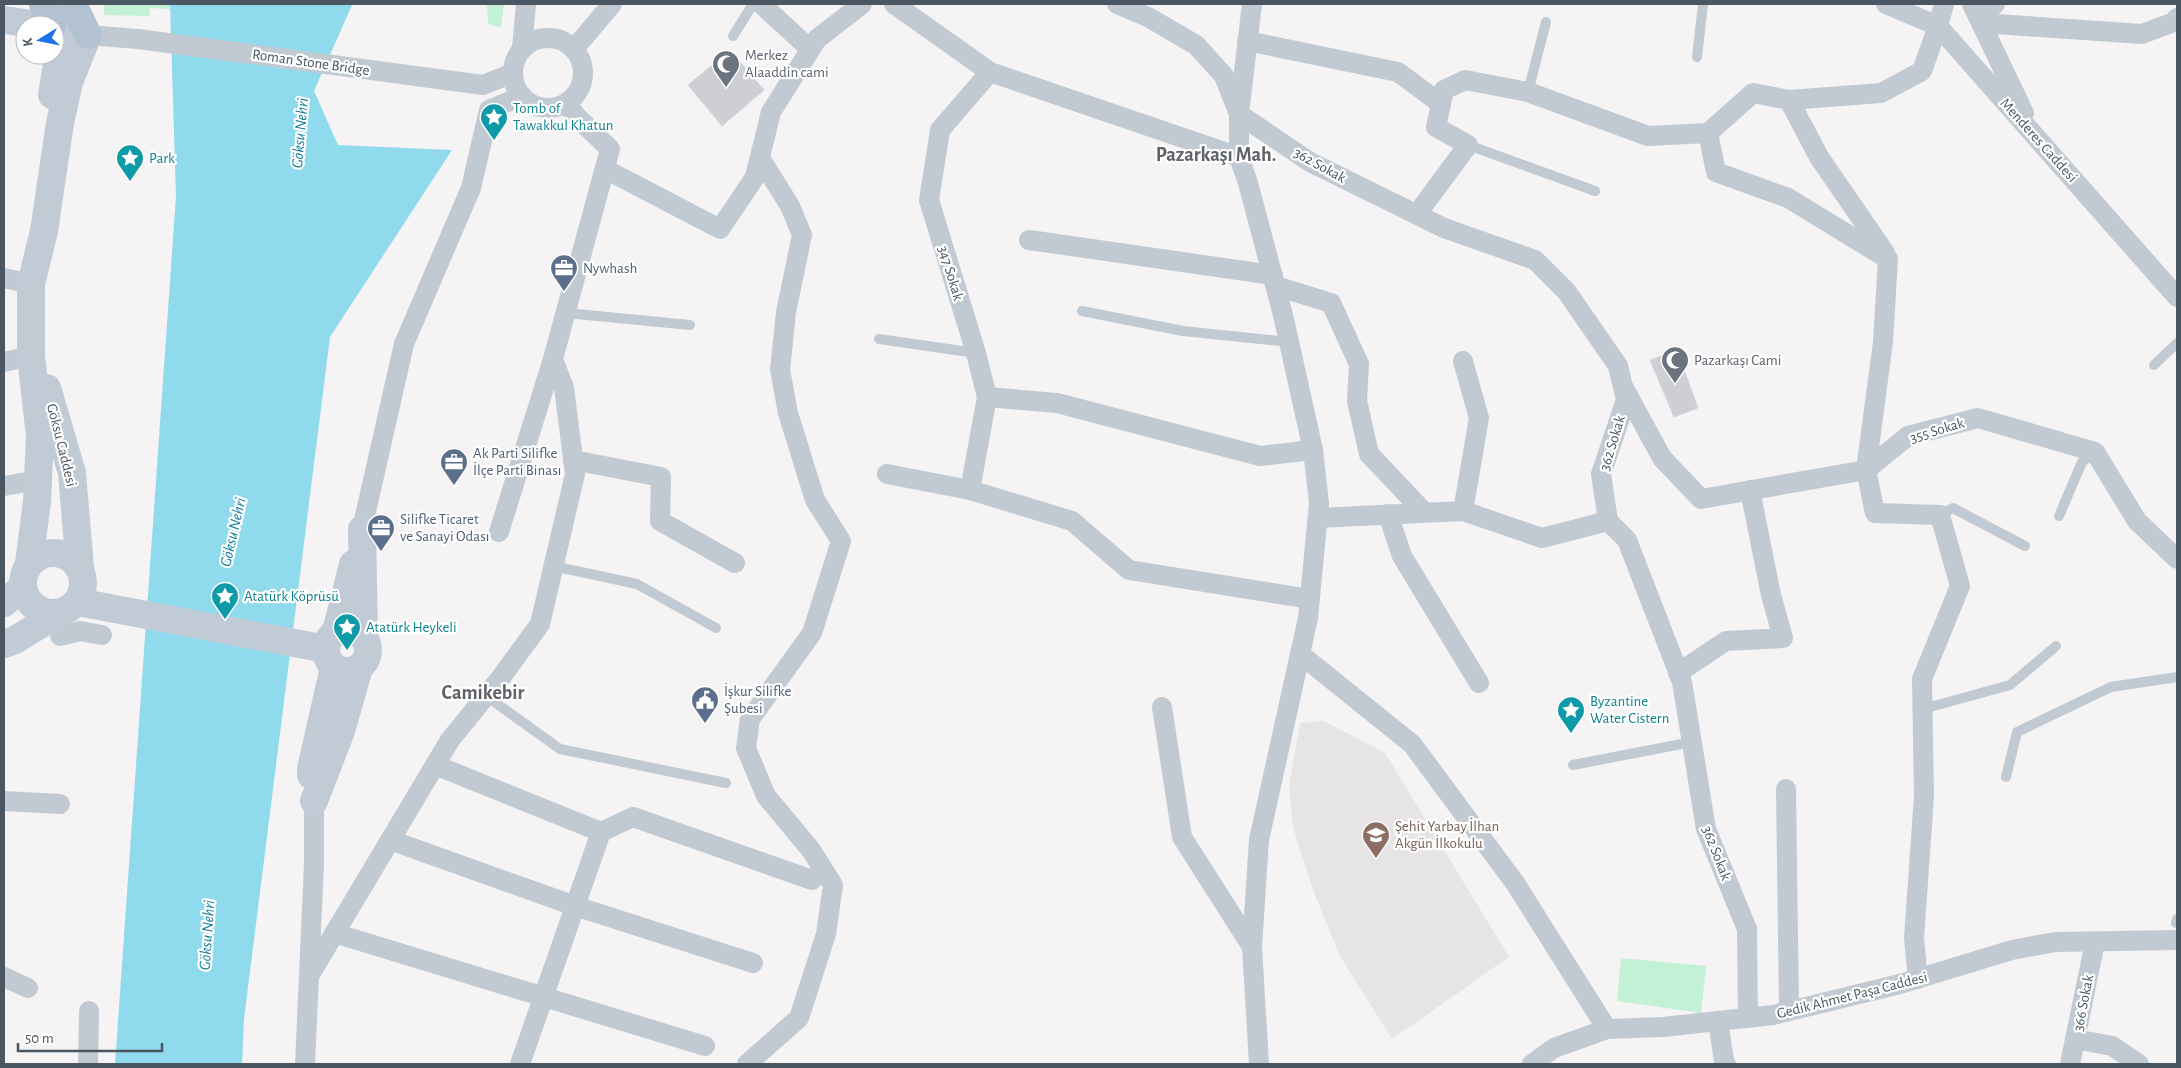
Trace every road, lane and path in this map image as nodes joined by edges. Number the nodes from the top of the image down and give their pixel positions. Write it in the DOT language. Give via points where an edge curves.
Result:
graph roads {
  1 [pos="72,4"];
  2 [pos="526,4"];
  3 [pos="612,4"];
  4 [pos="753,4"];
  5 [pos="761,4"];
  6 [pos="862,4"];
  7 [pos="894,4"];
  8 [pos="1118,4"];
  9 [pos="1252,4"];
  10 [pos="1703,4"];
  11 [pos="1886,4"];
  12 [pos="1944,4"];
  13 [pos="1994,4"];
  14 [pos="1977,15"];
  15 [pos="2177,18"];
  16 [pos="1546,22"];
  17 [pos="1938,26"];
  18 [pos="65,29"];
  19 [pos="88,35"];
  20 [pos="733,36"];
  21 [pos="1247,41"];
  22 [pos="522,48"];
  23 [pos="574,49"];
  24 [pos="810,49"];
  25 [pos="1697,57"];
  26 [pos="57,65"];
  27 [pos="990,72"];
  28 [pos="513,74"];
  29 [pos="1528,92"];
  30 [pos="522,96"];
  31 [pos="1789,100"];
  32 [pos="566,103"];
  33 [pos="1441,104"];
  34 [pos="1240,114"];
  35 [pos="1708,133"];
  36 [pos="2034,136"];
  37 [pos="1468,145"];
  38 [pos="1239,157"];
  39 [pos="760,158"];
  40 [pos="605,169"];
  41 [pos="1595,190"];
  42 [pos="1416,214"];
  43 [pos="44,231"];
  44 [pos="1029,240"];
  45 [pos="1888,259"];
  46 [pos="4,278"];
  47 [pos="1274,280"];
  48 [pos="31,284"];
  49 [pos="2177,297"];
  50 [pos="1082,311"];
  51 [pos="566,313"];
  52 [pos="690,325"];
  53 [pos="879,339"];
  54 [pos="1289,342"];
  55 [pos="2177,343"];
  56 [pos="976,353"];
  57 [pos="31,356"];
  58 [pos="553,359"];
  59 [pos="1463,361"];
  60 [pos="4,362"];
  61 [pos="2154,365"];
  62 [pos="1622,384"];
  63 [pos="987,397"];
  64 [pos="1313,450"];
  65 [pos="2096,452"];
  66 [pos="573,460"];
  67 [pos="1866,470"];
  68 [pos="887,474"];
  69 [pos="38,480"];
  70 [pos="4,486"];
  71 [pos="970,490"];
  72 [pos="1750,490"];
  73 [pos="1463,511"];
  74 [pos="1424,512"];
  75 [pos="1388,514"];
  76 [pos="1940,515"];
  77 [pos="2059,516"];
  78 [pos="1318,518"];
  79 [pos="1608,521"];
  80 [pos="362,529"];
  81 [pos="498,532"];
  82 [pos="2025,546"];
  83 [pos="2177,559"];
  84 [pos="735,563"];
  85 [pos="553,566"];
  86 [pos="80,568"];
  87 [pos="18,585"];
  88 [pos="1310,598"];
  89 [pos="65,617"];
  90 [pos="716,628"];
  91 [pos="102,635"];
  92 [pos="4,644"];
  93 [pos="2056,646"];
  94 [pos="338,654"];
  95 [pos="1300,654"];
  96 [pos="1678,673"];
  97 [pos="2177,678"];
  98 [pos="1479,683"];
  99 [pos="486,696"];
  100 [pos="1162,707"];
  101 [pos="1923,709"];
  102 [pos="1692,742"];
  103 [pos="435,765"];
  104 [pos="1573,765"];
  105 [pos="2006,777"];
  106 [pos="726,783"];
  107 [pos="1786,789"];
  108 [pos="4,801"];
  109 [pos="314,802"];
  110 [pos="60,804"];
  111 [pos="601,832"];
  112 [pos="390,840"];
  113 [pos="812,880"];
  114 [pos="575,906"];
  115 [pos="2177,927"];
  116 [pos="334,933"];
  117 [pos="2095,942"];
  118 [pos="1252,947"];
  119 [pos="753,963"];
  120 [pos="309,976"];
  121 [pos="4,977"];
  122 [pos="1918,979"];
  123 [pos="28,988"];
  124 [pos="543,997"];
  125 [pos="89,1010"];
  126 [pos="1789,1011"];
  127 [pos="1748,1018"];
  128 [pos="1718,1021"];
  129 [pos="1607,1029"];
  130 [pos="2075,1040"];
  131 [pos="704,1046"];
  132 [pos="1724,1063"];
  133 [pos="88,1064"];
  134 [pos="305,1064"];
  135 [pos="520,1064"];
  136 [pos="747,1064"];
  137 [pos="1259,1064"];
  138 [pos="1532,1064"];
  139 [pos="2070,1064"];
  140 [pos="2139,1064"];
  1 -- 19 [label="main road"];
  2 -- 22 [label="street"];
  3 -- 23 [label="street"];
  4 -- 20 [label="lane"];
  5 -- 24 [label="street"];
  6 -- 24 [label="street" via="816,39"];
  7 -- 27 [label="street"];
  8 -- 34 [label="street" via="1196,45 1224,76"];
  9 -- 21 [label="street"];
  10 -- 25 [label="lane"];
  11 -- 17 [label="street, Menderes Caddesi"];
  12 -- 17 [label="street"];
  13 -- 14 [label="street"];
  14 -- 15 [label="street" via="2142,34"];
  14 -- 36 [label="street"];
  16 -- 29 [label="lane"];
  17 -- 31 [label="street" via="1922,72 1881,93"];
  17 -- 36 [label="street, Menderes Caddesi"];
  18 -- 19 [label="main road"];
  19 -- 28 [label="street, Roman Stone Bridge" via="483,85"];
  19 -- 43 [label="main road, Göksu Caddesi" via="69,82"];
  21 -- 33 [label="street" via="1398,72"];
  21 -- 34 [label="street"];
  22 -- 23 [label="street" via="542,38 560,40"];
  22 -- 28 [label="street"];
  23 -- 32 [label="street" via="582,65 582,82"];
  24 -- 39 [label="street" via="771,112"];
  26 -- 43 [label="main road, Göksu Caddesi" via="43,164"];
  27 -- 38 [label="street"];
  27 -- 56 [label="street, 347 Sokak" via="940,130 929,200"];
  28 -- 30 [label="street" via="513,81"];
  29 -- 33 [label="street" via="1465,80 1444,90"];
  29 -- 35 [label="street" via="1648,136"];
  30 -- 32 [label="street" via="536,106 547,108"];
  30 -- 80 [label="street" via="489,110 471,188 404,344"];
  31 -- 35 [label="street" via="1753,92"];
  31 -- 45 [label="street" via="1819,157"];
  32 -- 40 [label="street" via="610,149"];
  33 -- 37 [label="street" via="1436,127"];
  34 -- 38 [label="street"];
  34 -- 42 [label="street, 362 Sokak" via="1310,162"];
  35 -- 45 [label="street" via="1716,172 1788,198"];
  36 -- 49 [label="street, Menderes Caddesi"];
  37 -- 41 [label="lane"];
  37 -- 42 [label="street"];
  38 -- 47 [label="street"];
  39 -- 40 [label="street" via="755,177 720,228"];
  39 -- 136 [label="street" via="790,206 802,236 786,312 780,370 788,413 815,500 841,541 812,633 750,718 746,748 766,796 811,850 833,885 826,934 799,1018"];
  40 -- 51 [label="street"];
  42 -- 62 [label="street, 362 Sokak" via="1444,228 1535,260 1572,300 1618,366"];
  43 -- 48 [label="main road, Göksu Caddesi"];
  44 -- 47 [label="street"];
  45 -- 67 [label="street" via="1883,342"];
  46 -- 48 [label="street"];
  47 -- 54 [label="street"];
  47 -- 74 [label="street" via="1331,303 1359,364 1357,401 1369,454"];
  48 -- 57 [label="main road, Göksu Caddesi"];
  50 -- 54 [label="lane" via="1183,331"];
  51 -- 52 [label="lane"];
  51 -- 58 [label="street"];
  53 -- 56 [label="lane"];
  54 -- 64 [label="street"];
  55 -- 61 [label="lane"];
  56 -- 63 [label="street, 347 Sokak"];
  57 -- 60 [label="street"];
  57 -- 69 [label="main road, Göksu Caddesi" via="40,436"];
  57 -- 86 [label="main road, Göksu Caddesi" via="49,394 72,472"];
  58 -- 66 [label="street" via="564,388"];
  58 -- 81 [label="street"];
  59 -- 73 [label="street" via="1479,418"];
  62 -- 72 [label="street, 355 Sokak" via="1662,458 1701,498"];
  62 -- 79 [label="street, 362 Sokak" via="1626,400 1601,474"];
  63 -- 64 [label="street" via="1057,403 1260,456"];
  63 -- 71 [label="street, 347 Sokak"];
  64 -- 78 [label="street"];
  65 -- 67 [label="street, 355 Sokak" via="1978,418 1908,436"];
  65 -- 77 [label="lane" via="2082,462"];
  65 -- 83 [label="street" via="2137,521"];
  66 -- 84 [label="street" via="661,477 660,521"];
  66 -- 85 [label="street" via="575,474"];
  67 -- 72 [label="street, 355 Sokak"];
  67 -- 76 [label="street" via="1875,513"];
  68 -- 71 [label="street"];
  69 -- 70 [label="street"];
  69 -- 87 [label="main road, Göksu Caddesi"];
  71 -- 88 [label="street" via="1072,520 1129,570"];
  72 -- 96 [label="street" via="1783,638 1726,640"];
  73 -- 74 [label="street"];
  73 -- 79 [label="street" via="1542,538"];
  74 -- 75 [label="street"];
  75 -- 78 [label="street"];
  75 -- 98 [label="street" via="1402,556"];
  76 -- 82 [label="lane" via="1953,508"];
  76 -- 101 [label="street" via="1960,586 1922,678"];
  78 -- 88 [label="street"];
  79 -- 96 [label="street, 362 Sokak" via="1627,540"];
  80 -- 94 [label="main road"];
  80 -- 94 [label="main road" via="364,637 356,630 346,629"];
  85 -- 90 [label="lane" via="637,584"];
  85 -- 99 [label="street" via="540,624"];
  86 -- 87 [label="main road" via="72,558 49,552 38,556"];
  86 -- 89 [label="main road" via="83,585"];
  87 -- 89 [label="main road" via="34,607"];
  88 -- 95 [label="street"];
  89 -- 91 [label="street" via="80,631"];
  89 -- 92 [label="main road"];
  89 -- 94 [label="main road"];
  93 -- 101 [label="lane" via="2010,685"];
  94 -- 109 [label="main road" via="341,731"];
  95 -- 118 [label="street" via="1260,840"];
  95 -- 129 [label="street" via="1412,744 1514,883"];
  96 -- 102 [label="street, 362 Sokak"];
  97 -- 105 [label="lane" via="2111,687 2017,732"];
  99 -- 103 [label="street" via="450,740"];
  99 -- 106 [label="lane" via="560,749"];
  100 -- 118 [label="street" via="1182,837"];
  101 -- 122 [label="street" via="1924,796 1914,938"];
  102 -- 104 [label="lane"];
  102 -- 127 [label="street, 362 Sokak" via="1706,829 1747,929"];
  103 -- 111 [label="street"];
  103 -- 112 [label="street"];
  107 -- 126 [label="street"];
  108 -- 110 [label="street"];
  109 -- 120 [label="street"];
  111 -- 113 [label="street" via="633,817"];
  111 -- 114 [label="street"];
  112 -- 114 [label="street"];
  112 -- 116 [label="street"];
  114 -- 119 [label="street"];
  114 -- 124 [label="street"];
  115 -- 117 [label="street, Gedik Ahmet Paşa Caddesi"];
  116 -- 120 [label="street"];
  116 -- 124 [label="street"];
  117 -- 122 [label="street, Gedik Ahmet Paşa Caddesi" via="2055,942 2012,950"];
  117 -- 130 [label="street, 366 Sokak"];
  118 -- 137 [label="street"];
  120 -- 134 [label="street"];
  121 -- 123 [label="street"];
  122 -- 126 [label="street, Gedik Ahmet Paşa Caddesi"];
  124 -- 131 [label="street"];
  124 -- 135 [label="street"];
  125 -- 133 [label="street"];
  126 -- 127 [label="street, Gedik Ahmet Paşa Caddesi"];
  127 -- 128 [label="street, Gedik Ahmet Paşa Caddesi"];
  128 -- 129 [label="street, Gedik Ahmet Paşa Caddesi" via="1663,1028"];
  128 -- 132 [label="street"];
  129 -- 138 [label="street, Gedik Ahmet Paşa Caddesi" via="1554,1048"];
  130 -- 139 [label="street, 366 Sokak"];
  130 -- 140 [label="street" via="2112,1046"];
}
